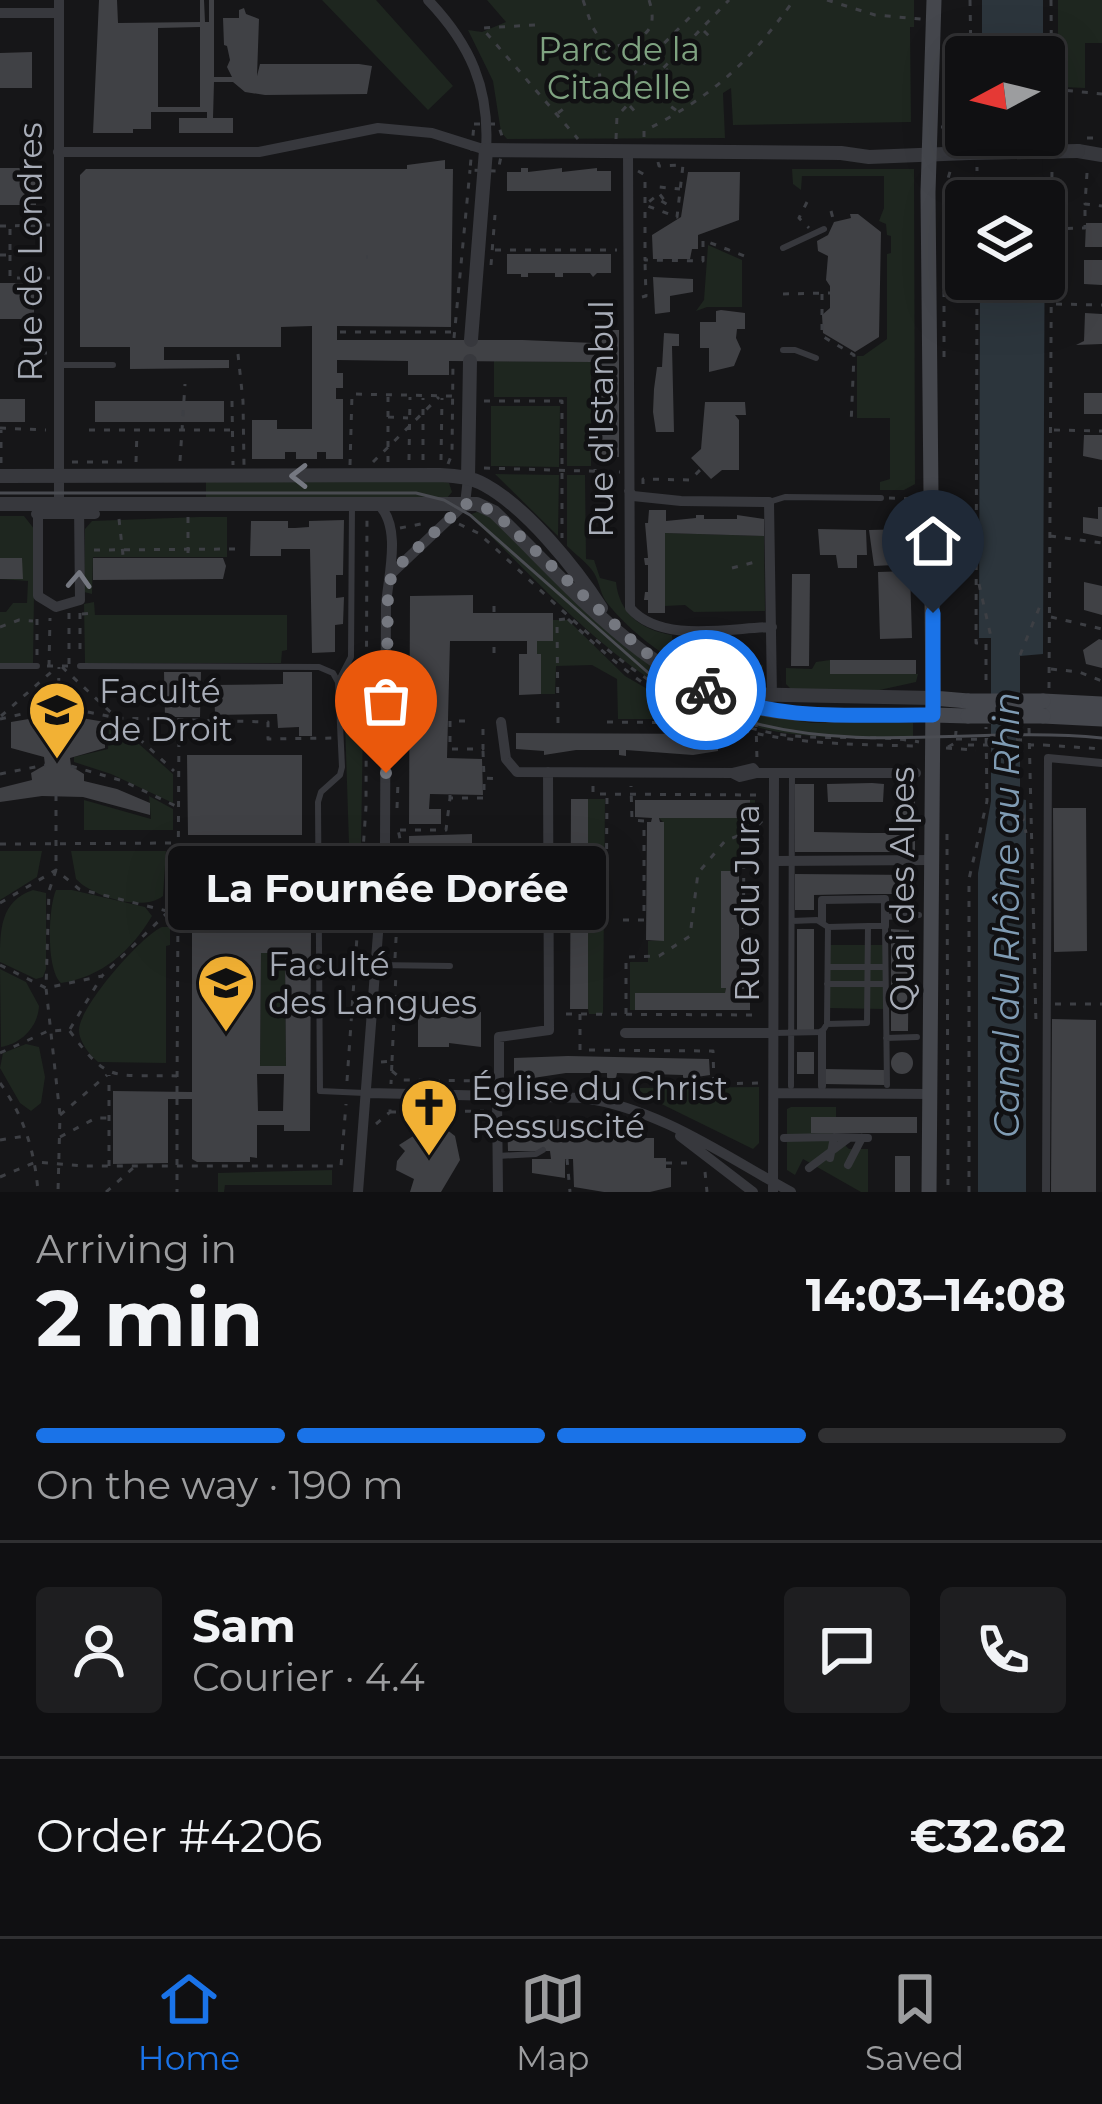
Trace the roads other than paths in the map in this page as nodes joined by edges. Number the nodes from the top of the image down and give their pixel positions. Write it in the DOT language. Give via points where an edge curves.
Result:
graph roads {
  1 [pos="428,0"];
  2 [pos="934,0"];
  3 [pos="58,6"];
  4 [pos="0,13"];
  5 [pos="486,150"];
  6 [pos="58,152"];
  7 [pos="930,154"];
  8 [pos="1102,155"];
  9 [pos="629,156"];
  10 [pos="824,229"];
  11 [pos="783,248"];
  12 [pos="471,340"];
  13 [pos="783,350"];
  14 [pos="817,358"];
  15 [pos="57,359"];
  16 [pos="470,361"];
  17 [pos="113,365"];
  18 [pos="1,473"];
  19 [pos="60,476"];
  20 [pos="468,478"];
  21 [pos="629,491"];
  22 [pos="881,498"];
  23 [pos="769,502"];
  24 [pos="59,503"];
  25 [pos="0,504"];
  26 [pos="465,504"];
  27 [pos="352,505"];
  28 [pos="379,505"];
  29 [pos="80,509"];
  30 [pos="37,510"];
  31 [pos="94,514"];
  32 [pos="390,579"];
  33 [pos="615,626"];
  34 [pos="772,627"];
  35 [pos="0,666"];
  36 [pos="37,666"];
  37 [pos="80,666"];
  38 [pos="338,682"];
  39 [pos="694,684"];
  40 [pos="772,698"];
  41 [pos="1102,704"];
  42 [pos="933,707"];
  43 [pos="1041,707"];
  44 [pos="1102,719"];
  45 [pos="500,722"];
  46 [pos="1102,763"];
  47 [pos="548,772"];
  48 [pos="774,773"];
  49 [pos="792,773"];
  50 [pos="916,773"];
  51 [pos="792,860"];
  52 [pos="932,860"];
  53 [pos="774,861"];
  54 [pos="920,916"];
  55 [pos="792,921"];
  56 [pos="885,921"];
  57 [pos="825,924"];
  58 [pos="868,926"];
  59 [pos="377,965"];
  60 [pos="450,966"];
  61 [pos="828,967"];
  62 [pos="868,968"];
  63 [pos="885,968"];
  64 [pos="827,984"];
  65 [pos="868,984"];
  66 [pos="885,984"];
  67 [pos="825,1028"];
  68 [pos="626,1033"];
  69 [pos="774,1033"];
  70 [pos="792,1033"];
  71 [pos="917,1037"];
  72 [pos="886,1038"];
  73 [pos="887,1085"];
  74 [pos="791,1086"];
  75 [pos="822,1086"];
  76 [pos="774,1093"];
  77 [pos="368,1094"];
  78 [pos="931,1094"];
  79 [pos="498,1098"];
  80 [pos="668,1126"];
  81 [pos="834,1137"];
  82 [pos="784,1138"];
  83 [pos="849,1138"];
  84 [pos="543,1150"];
  85 [pos="831,1155"];
  86 [pos="498,1156"];
  87 [pos="848,1165"];
  88 [pos="809,1168"];
  89 [pos="773,1187"];
  90 [pos="358,1192"];
  91 [pos="498,1192"];
  92 [pos="753,1192"];
  93 [pos="791,1192"];
  94 [pos="929,1192"];
  95 [pos="1046,1192"];
  1 -- 5 [label="street" via="476,66"];
  2 -- 7 [label="main road, Quai des Alpes"];
  3 -- 4 [label="street"];
  3 -- 6 [label="street, Rue de Londres"];
  5 -- 6 [label="street" via="378,128 259,152"];
  5 -- 9 [label="street"];
  5 -- 12 [label="street"];
  6 -- 15 [label="street, Rue de Londres"];
  7 -- 8 [label="street, bridge" via="1083,145"];
  7 -- 9 [label="street"];
  7 -- 42 [label="main road, Quai des Alpes"];
  9 -- 21 [label="street, Rue d'Istanbul"];
  10 -- 11 [label="lane"];
  13 -- 14 [label="lane"];
  15 -- 17 [label="lane"];
  15 -- 19 [label="street, Rue de Londres"];
  16 -- 20 [label="street"];
  18 -- 19 [label="street"];
  20 -- 19 [label="street, one-way"];
  19 -- 24 [label="street, Rue de Londres"];
  20 -- 26 [label="street"];
  20 -- 33 [label="street" via="494,491 568,561"];
  21 -- 23 [label="street"];
  21 -- 34 [label="street, Rue d'Istanbul" via="627,592 634,613 665,629"];
  22 -- 23 [label="lane"];
  23 -- 34 [label="street"];
  24 -- 29 [label="street"];
  24 -- 30 [label="street"];
  25 -- 30 [label="street"];
  26 -- 28 [label="street"];
  26 -- 32 [label="street"];
  26 -- 33 [label="street" via="494,512"];
  27 -- 28 [label="street"];
  27 -- 29 [label="street"];
  27 -- 38 [label="lane" via="351,657"];
  28 -- 32 [label="street" via="389,530"];
  29 -- 30 [label="street"];
  30 -- 29 [label="street, one-way" via="38,596 56,607 80,599"];
  29 -- 31 [label="street"];
  32 -- 59 [label="street"];
  33 -- 39 [label="street"];
  34 -- 40 [label="street"];
  35 -- 36 [label="lane"];
  37 -- 38 [label="lane" via="319,667"];
  38 -- 77 [label="lane" via="342,767 319,796 320,1091"];
  39 -- 40 [label="street"];
  39 -- 42 [label="street" via="756,707 813,714"];
  40 -- 42 [label="street"];
  41 -- 43 [label="main road"];
  42 -- 43 [label="main road, bridge"];
  42 -- 52 [label="main road, Quai des Alpes"];
  43 -- 44 [label="main road"];
  45 -- 47 [label="street" via="512,769"];
  46 -- 95 [label="street" via="1048,758"];
  47 -- 48 [label="street"];
  47 -- 79 [label="street" via="549,1030 500,1037"];
  48 -- 49 [label="street"];
  48 -- 53 [label="street, Rue du Jura"];
  49 -- 50 [label="street"];
  49 -- 51 [label="lane"];
  51 -- 52 [label="street"];
  51 -- 53 [label="street"];
  51 -- 55 [label="lane"];
  52 -- 78 [label="main road, Quai des Alpes"];
  53 -- 69 [label="street, Rue du Jura"];
  54 -- 56 [label="lane"];
  55 -- 57 [label="lane"];
  55 -- 70 [label="lane"];
  56 -- 57 [label="street" via="885,899 822,900"];
  56 -- 58 [label="lane"];
  56 -- 63 [label="lane"];
  57 -- 58 [label="lane"];
  57 -- 61 [label="lane"];
  58 -- 62 [label="lane"];
  59 -- 60 [label="lane"];
  59 -- 77 [label="street"];
  61 -- 62 [label="lane"];
  61 -- 64 [label="lane"];
  62 -- 63 [label="lane"];
  62 -- 65 [label="lane"];
  63 -- 66 [label="lane"];
  64 -- 65 [label="lane"];
  64 -- 67 [label="lane"];
  65 -- 66 [label="lane"];
  65 -- 67 [label="lane" via="868,1023"];
  66 -- 72 [label="lane"];
  67 -- 70 [label="lane"];
  67 -- 75 [label="street"];
  68 -- 69 [label="street, Rue du Jura"];
  69 -- 70 [label="lane"];
  69 -- 76 [label="street, Rue du Jura"];
  70 -- 74 [label="lane"];
  71 -- 72 [label="lane"];
  72 -- 73 [label="lane"];
  76 -- 78 [label="street"];
  76 -- 89 [label="street, Rue du Jura"];
  77 -- 79 [label="street"];
  77 -- 90 [label="street"];
  78 -- 94 [label="main road, Quai des Alpes"];
  79 -- 80 [label="street" via="601,1101"];
  79 -- 86 [label="street"];
  80 -- 89 [label="street"];
  80 -- 92 [label="street"];
  81 -- 82 [label="street"];
  81 -- 83 [label="street"];
  81 -- 85 [label="street"];
  83 -- 85 [label="street"];
  83 -- 87 [label="street" via="865,1138"];
  84 -- 86 [label="lane"];
  85 -- 88 [label="street"];
  86 -- 91 [label="street"];
  89 -- 93 [label="street"];
}
